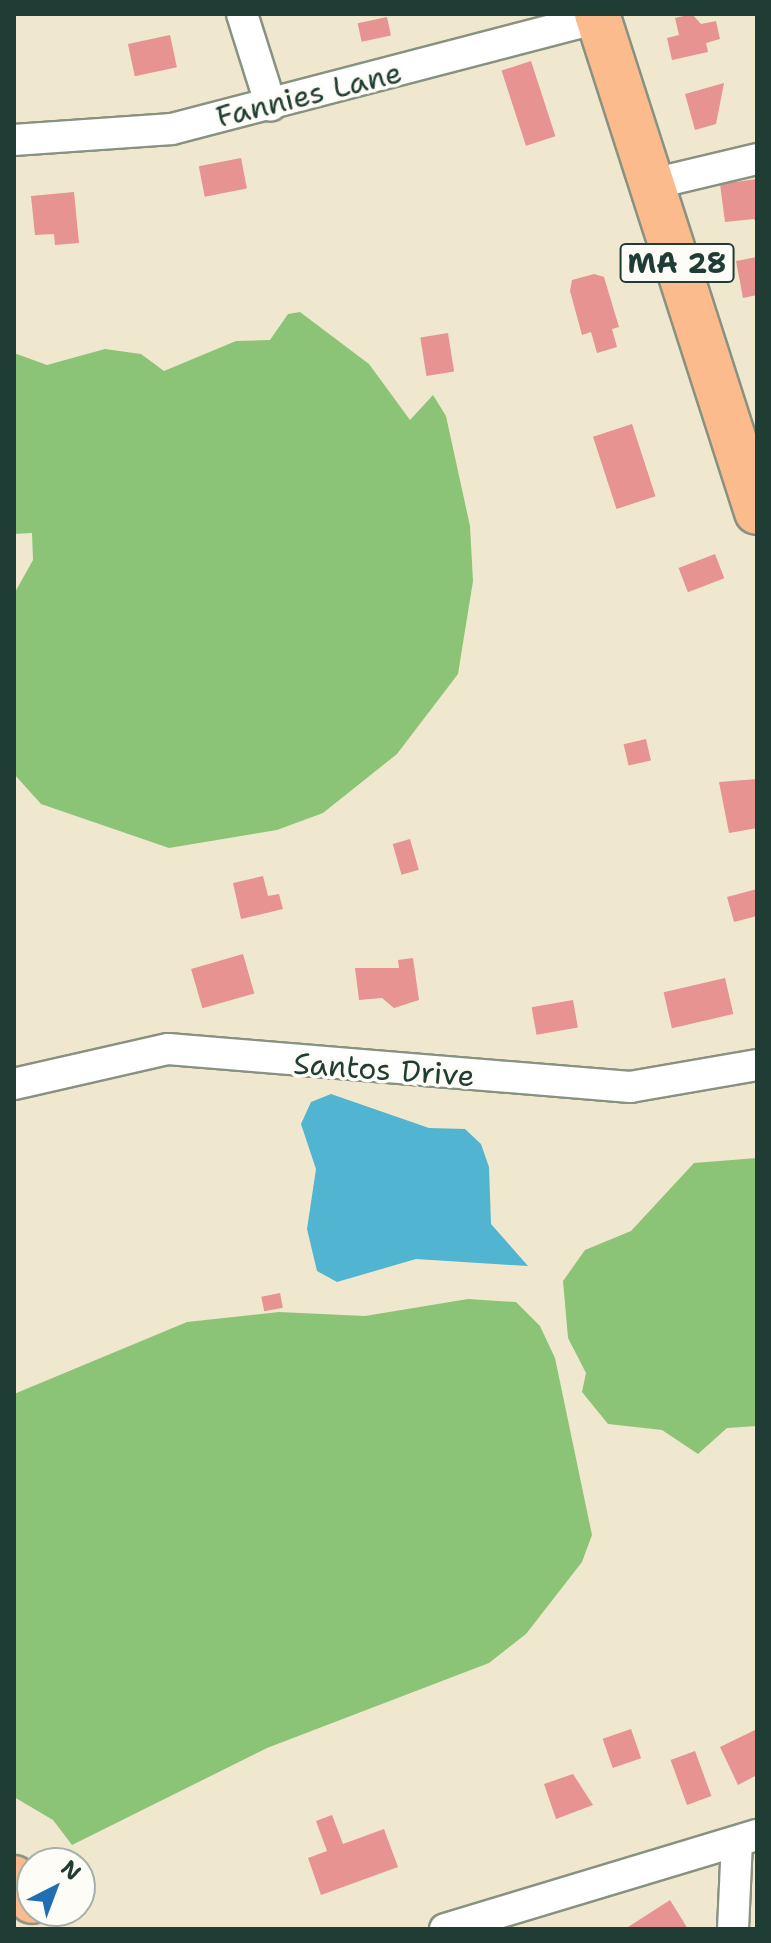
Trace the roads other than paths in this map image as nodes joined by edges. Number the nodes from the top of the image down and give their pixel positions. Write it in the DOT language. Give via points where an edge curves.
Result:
graph roads {
  1 [pos="242,14"];
  2 [pos="598,16"];
  3 [pos="271,106"];
  4 [pos="14,140"];
  5 [pos="757,159"];
  6 [pos="652,184"];
  7 [pos="757,512"];
  8 [pos="757,1065"];
  9 [pos="14,1084"];
  10 [pos="747,1838"];
  11 [pos="445,1929"];
  12 [pos="733,1929"];
  1 -- 3 [label="street"];
  2 -- 3 [label="street, Fannies Lane"];
  2 -- 6 [label="main road, MA 28"];
  3 -- 4 [label="street, Fannies Lane" via="172,129"];
  5 -- 6 [label="street"];
  6 -- 7 [label="main road, MA 28"];
  8 -- 9 [label="street, Santos Drive" via="630,1087 168,1049"];
  10 -- 11 [label="street"];
  10 -- 12 [label="street"];
}
